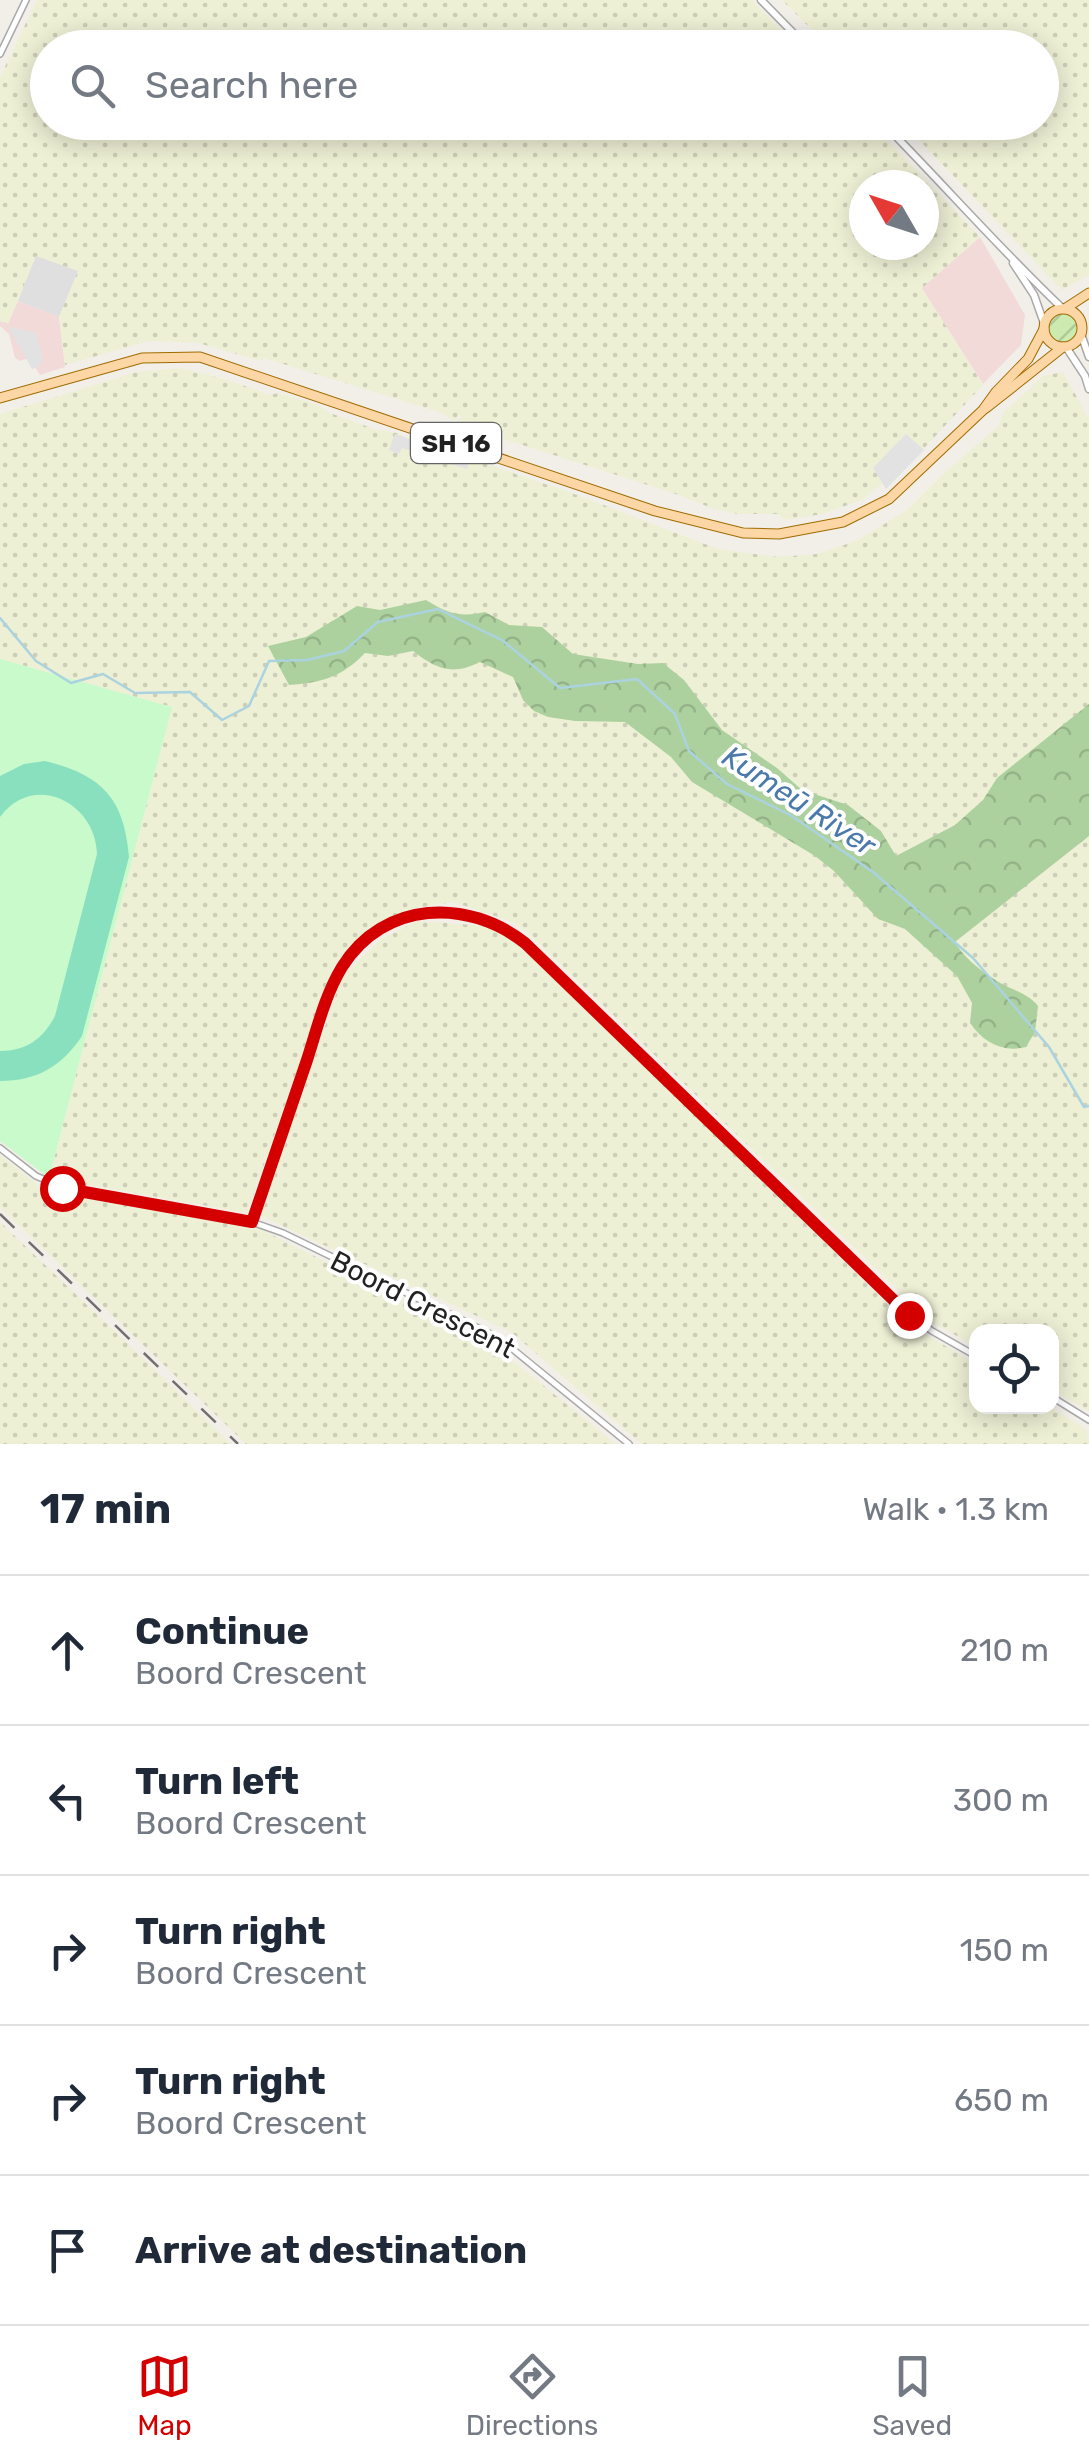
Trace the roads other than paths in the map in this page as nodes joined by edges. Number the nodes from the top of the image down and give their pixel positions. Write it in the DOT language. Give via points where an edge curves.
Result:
graph roads {
  1 [pos="26,0"];
  2 [pos="761,0"];
  3 [pos="790,30"];
  4 [pos="0,54"];
  5 [pos="900,140"];
  6 [pos="1012,262"];
  7 [pos="1089,293"];
  8 [pos="1063,308"];
  9 [pos="1089,315"];
  10 [pos="1044,327"];
  11 [pos="1082,331"];
  12 [pos="1065,347"];
  13 [pos="1089,357"];
  14 [pos="1089,388"];
  15 [pos="0,398"];
  16 [pos="983,410"];
  17 [pos="0,1148"];
  18 [pos="252,1222"];
  19 [pos="969,1352"];
  20 [pos="1059,1402"];
  21 [pos="1089,1420"];
  22 [pos="629,1444"];
  1 -- 4 [label="street"];
  2 -- 3 [label="street"];
  5 -- 6 [label="street"];
  6 -- 8 [label="street"];
  6 -- 10 [label="street" via="1034,294"];
  7 -- 8 [label="main road, SH 16"];
  8 -- 10 [label="main road, SH 16"];
  8 -- 11 [label="main road" via="1077,315"];
  9 -- 11 [label="main road, SH 16"];
  10 -- 12 [label="main road" via="1050,341"];
  10 -- 16 [label="main road, SH 16" via="1028,360"];
  11 -- 12 [label="main road, SH 16"];
  11 -- 13 [label="street"];
  12 -- 14 [label="street"];
  12 -- 16 [label="main road, SH 16"];
  15 -- 16 [label="main road, SH 16" via="142,358 200,357 654,511 743,533 778,534 870,511 906,486"];
  17 -- 18 [label="street, Boord Crescent" via="62,1188"];
  18 -- 19 [label="street" via="346,962 373,935 405,918 470,914 525,943 902,1309"];
  18 -- 22 [label="street, Boord Crescent" via="499,1338"];
  20 -- 21 [label="street"];
}
